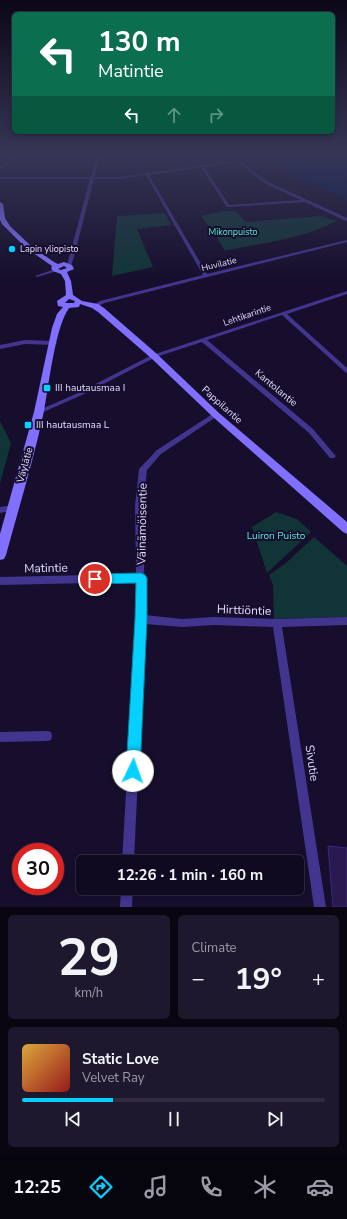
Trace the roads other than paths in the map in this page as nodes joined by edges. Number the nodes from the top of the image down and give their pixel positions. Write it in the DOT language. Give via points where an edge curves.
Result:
graph roads {
  1 [pos="88,195"];
  2 [pos="159,195"];
  3 [pos="221,195"];
  4 [pos="294,195"];
  5 [pos="306,201"];
  6 [pos="0,204"];
  7 [pos="347,220"];
  8 [pos="347,241"];
  9 [pos="69,265"];
  10 [pos="56,268"];
  11 [pos="64,272"];
  12 [pos="37,276"];
  13 [pos="206,276"];
  14 [pos="347,292"];
  15 [pos="69,302"];
  16 [pos="95,306"];
  17 [pos="283,313"];
  18 [pos="203,340"];
  19 [pos="54,343"];
  20 [pos="0,347"];
  21 [pos="154,356"];
  22 [pos="347,371"];
  23 [pos="39,412"];
  24 [pos="216,415"];
  25 [pos="332,456"];
  26 [pos="13,508"];
  27 [pos="0,510"];
  28 [pos="347,529"];
  29 [pos="0,555"];
  30 [pos="141,578"];
  31 [pos="0,581"];
  32 [pos="141,619"];
  33 [pos="347,621"];
  34 [pos="278,623"];
  35 [pos="47,736"];
  36 [pos="0,737"];
  37 [pos="128,855"];
  38 [pos="127,895"];
  39 [pos="126,907"];
  40 [pos="320,907"];
  1 -- 9 [label="street"];
  2 -- 13 [label="street"];
  3 -- 5 [label="street" via="228,206"];
  4 -- 5 [label="street"];
  5 -- 7 [label="street"];
  6 -- 10 [label="street" via="2,218 10,230"];
  8 -- 13 [label="street, Huvilatie"];
  9 -- 10 [label="street"];
  9 -- 11 [label="street" via="71,268"];
  10 -- 11 [label="street"];
  10 -- 12 [label="street"];
  11 -- 15 [label="street" via="68,280"];
  13 -- 16 [label="street, Huvilatie" via="102,302"];
  14 -- 17 [label="street, Lehtikarintie"];
  15 -- 16 [label="street, Pappilantie"];
  15 -- 19 [label="street, Väylätie" via="61,314"];
  16 -- 21 [label="street, Pappilantie"];
  17 -- 18 [label="street, Lehtikarintie"];
  17 -- 22 [label="street"];
  18 -- 21 [label="street, Lehtikarintie"];
  18 -- 25 [label="street, Kantolantie" via="311,431"];
  19 -- 20 [label="street" via="24,342"];
  19 -- 23 [label="street, Väylätie"];
  21 -- 23 [label="street, Lehtikarintie"];
  21 -- 24 [label="street, Pappilantie"];
  23 -- 26 [label="street, Väylätie"];
  24 -- 28 [label="street, Pappilantie"];
  24 -- 30 [label="street, Väinämöisentie" via="159,452 143,469 139,506"];
  26 -- 27 [label="street"];
  26 -- 29 [label="street, Väylätie"];
  30 -- 31 [label="street, Matintie"];
  30 -- 32 [label="street, Väinämöisentie"];
  32 -- 34 [label="street, Hirttiöntie" via="182,623"];
  32 -- 37 [label="street, Väinämöisentie"];
  33 -- 34 [label="street, Hirttiöntie"];
  34 -- 40 [label="street, Sivutie"];
  35 -- 36 [label="street"];
  38 -- 39 [label="street"];
}
